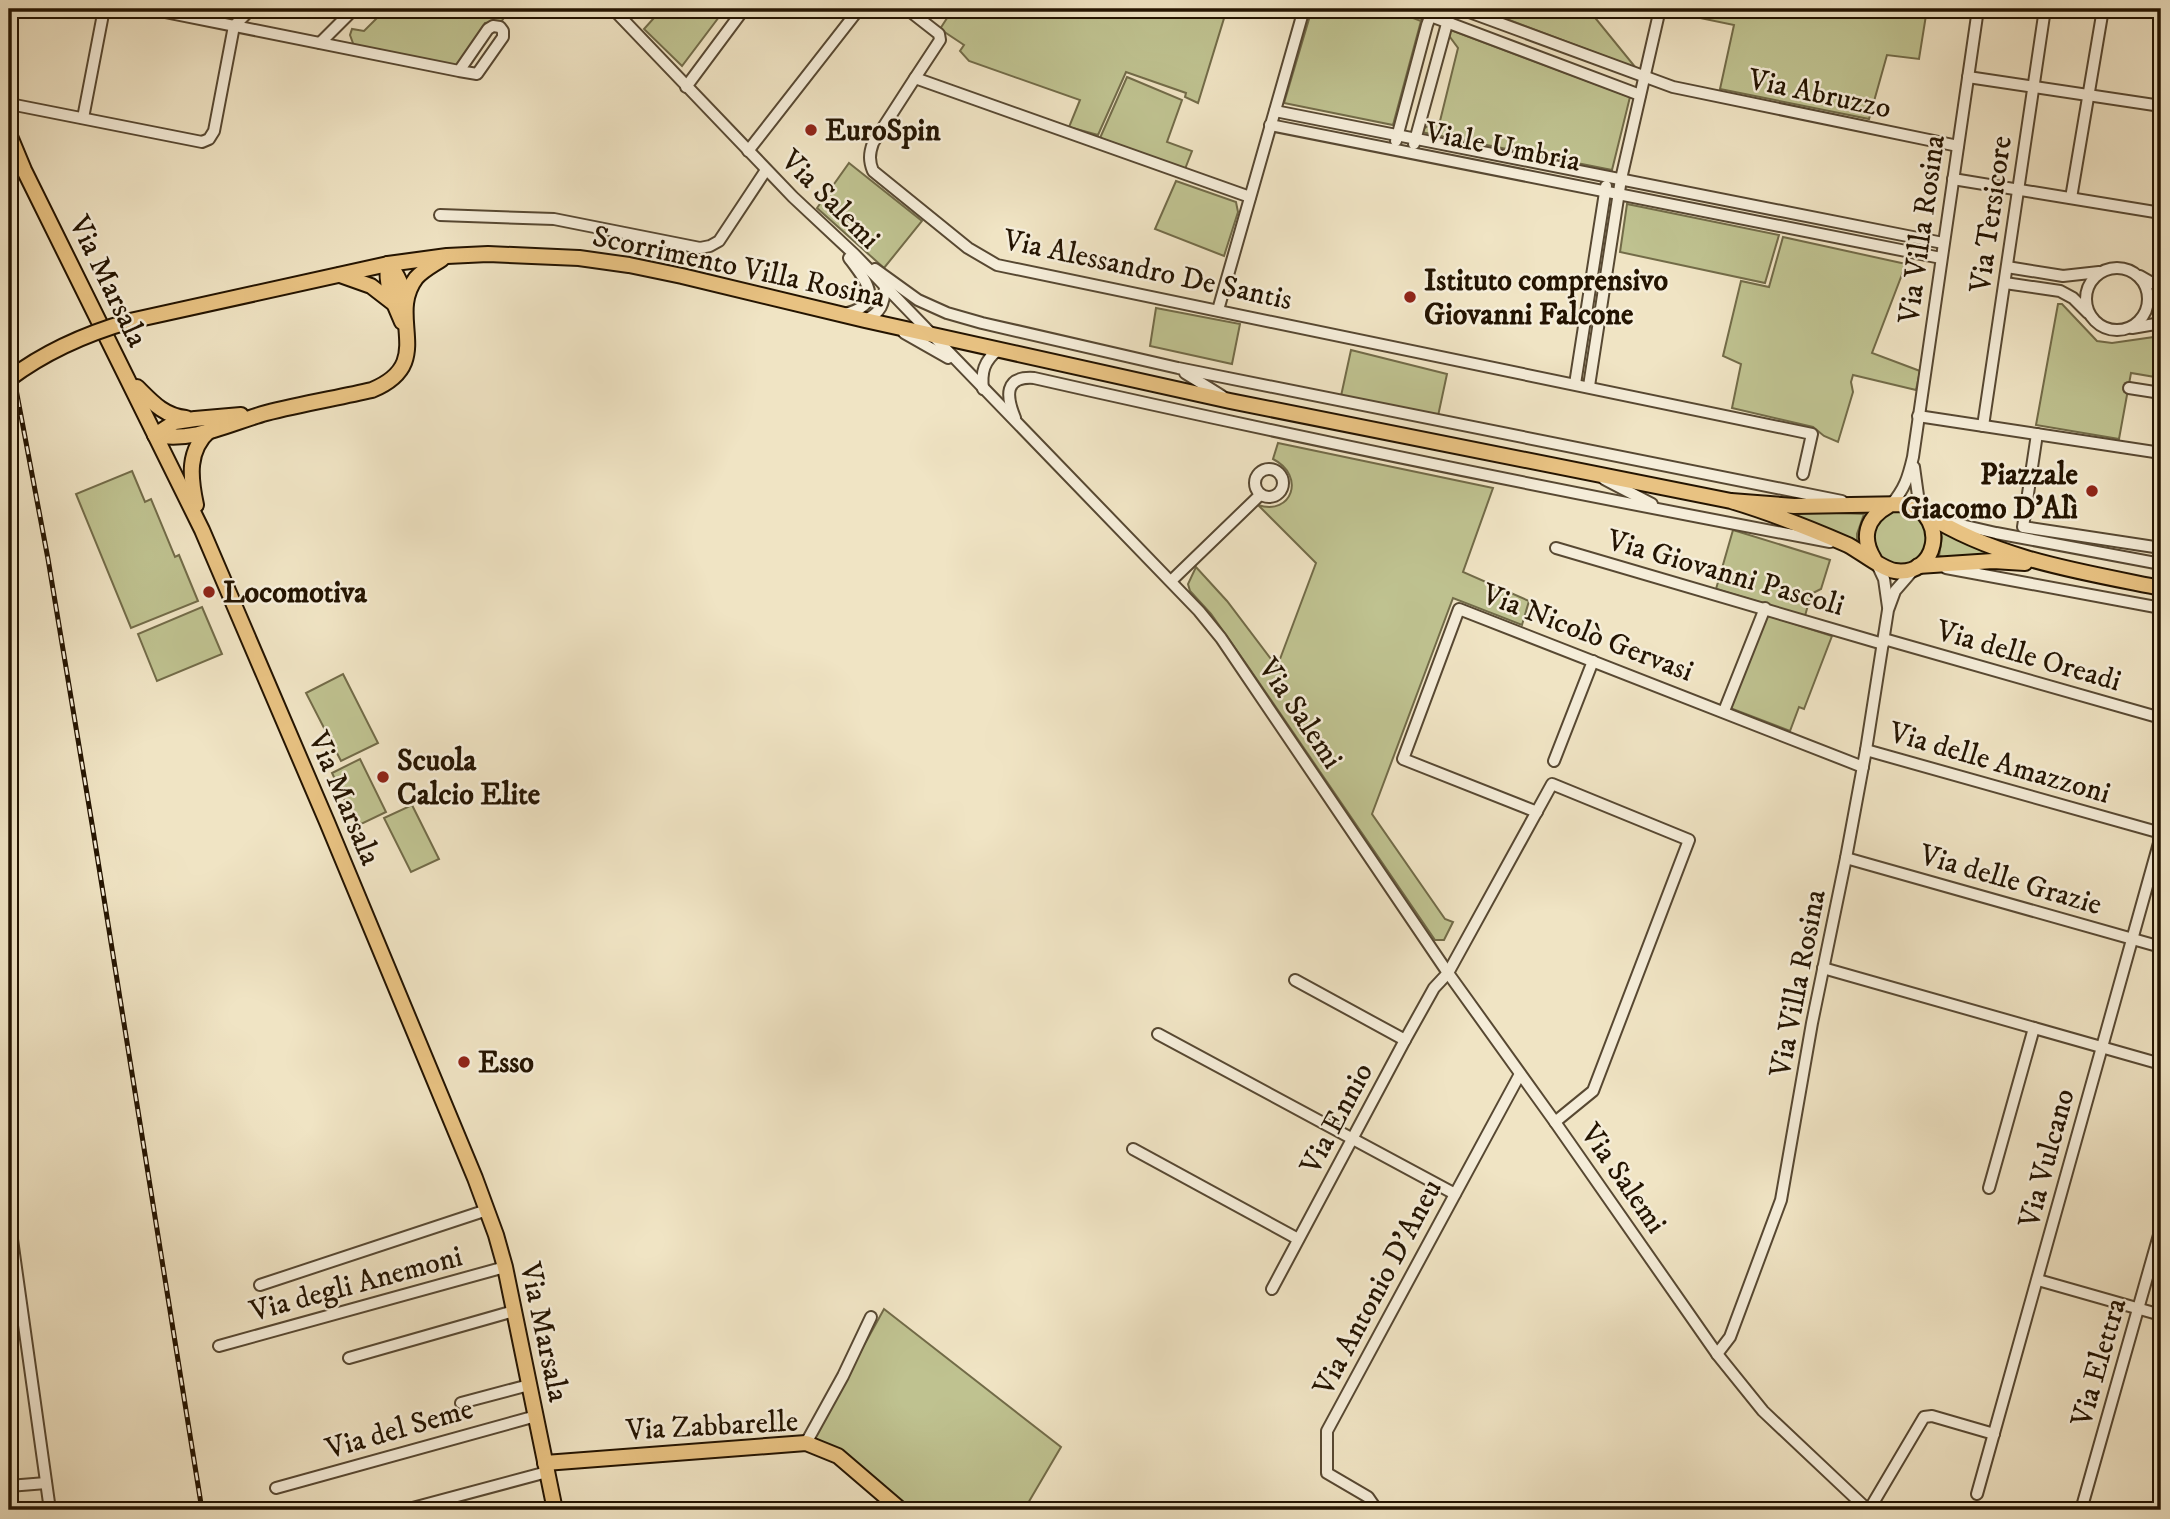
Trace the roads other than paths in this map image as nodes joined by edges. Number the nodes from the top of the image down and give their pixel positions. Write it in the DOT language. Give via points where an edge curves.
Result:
graph roads {
  1 [pos="104,9"];
  2 [pos="150,9"];
  3 [pos="251,9"];
  4 [pos="354,9"];
  5 [pos="613,9"];
  6 [pos="743,9"];
  7 [pos="859,9"];
  8 [pos="907,9"];
  9 [pos="1304,9"];
  10 [pos="1412,9"];
  11 [pos="1451,9"];
  12 [pos="1461,9"];
  13 [pos="1660,9"];
  14 [pos="1978,9"];
  15 [pos="2045,9"];
  16 [pos="2103,9"];
  17 [pos="1432,12"];
  18 [pos="1446,22"];
  19 [pos="234,26"];
  20 [pos="320,43"];
  21 [pos="459,71"];
  22 [pos="1968,77"];
  23 [pos="915,79"];
  24 [pos="1642,86"];
  25 [pos="686,87"];
  26 [pos="2034,87"];
  27 [pos="2088,95"];
  28 [pos="15,105"];
  29 [pos="2161,106"];
  30 [pos="1275,111"];
  31 [pos="82,118"];
  32 [pos="1270,125"];
  33 [pos="9,134"];
  34 [pos="1398,135"];
  35 [pos="1415,139"];
  36 [pos="1958,146"];
  37 [pos="1394,150"];
  38 [pos="748,151"];
  39 [pos="1411,153"];
  40 [pos="766,170"];
  41 [pos="1607,177"];
  42 [pos="1621,179"];
  43 [pos="1953,179"];
  44 [pos="2018,190"];
  45 [pos="1605,192"];
  46 [pos="1619,194"];
  47 [pos="1250,197"];
  48 [pos="2071,198"];
  49 [pos="1728,201"];
  50 [pos="2161,213"];
  51 [pos="440,215"];
  52 [pos="1726,215"];
  53 [pos="1825,220"];
  54 [pos="1822,234"];
  55 [pos="1911,237"];
  56 [pos="835,238"];
  57 [pos="1943,243"];
  58 [pos="1908,251"];
  59 [pos="855,255"];
  60 [pos="447,256"];
  61 [pos="1941,258"];
  62 [pos="388,264"];
  63 [pos="2007,267"];
  64 [pos="2099,272"];
  65 [pos="2137,274"];
  66 [pos="339,275"];
  67 [pos="2004,283"];
  68 [pos="1590,286"];
  69 [pos="885,287"];
  70 [pos="1604,288"];
  71 [pos="2161,288"];
  72 [pos="400,304"];
  73 [pos="1218,310"];
  74 [pos="2088,313"];
  75 [pos="840,314"];
  76 [pos="872,322"];
  77 [pos="2161,323"];
  78 [pos="2123,330"];
  79 [pos="932,334"];
  80 [pos="998,350"];
  81 [pos="1178,368"];
  82 [pos="965,370"];
  83 [pos="127,377"];
  84 [pos="9,379"];
  85 [pos="1575,384"];
  86 [pos="1589,386"];
  87 [pos="2129,388"];
  88 [pos="983,389"];
  89 [pos="2161,393"];
  90 [pos="1230,401"];
  91 [pos="266,413"];
  92 [pos="1918,415"];
  93 [pos="195,418"];
  94 [pos="1017,424"];
  95 [pos="1983,426"];
  96 [pos="211,430"];
  97 [pos="2037,434"];
  98 [pos="155,435"];
  99 [pos="2161,453"];
  100 [pos="1913,457"];
  101 [pos="1592,473"];
  102 [pos="1803,474"];
  103 [pos="1260,495"];
  104 [pos="1731,500"];
  105 [pos="1889,505"];
  106 [pos="1868,506"];
  107 [pos="1666,511"];
  108 [pos="1924,513"];
  109 [pos="202,530"];
  110 [pos="1848,545"];
  111 [pos="1556,548"];
  112 [pos="2161,548"];
  113 [pos="1875,560"];
  114 [pos="2161,564"];
  115 [pos="1922,566"];
  116 [pos="2054,566"];
  117 [pos="1171,581"];
  118 [pos="2161,588"];
  119 [pos="1765,608"];
  120 [pos="2161,608"];
  121 [pos="1888,610"];
  122 [pos="1883,641"];
  123 [pos="1593,661"];
  124 [pos="1724,711"];
  125 [pos="2161,718"];
  126 [pos="1866,750"];
  127 [pos="1554,761"];
  128 [pos="1863,767"];
  129 [pos="1536,812"];
  130 [pos="2161,835"];
  131 [pos="1846,858"];
  132 [pos="2133,939"];
  133 [pos="2161,947"];
  134 [pos="1823,968"];
  135 [pos="1448,973"];
  136 [pos="1295,980"];
  137 [pos="2034,1028"];
  138 [pos="1158,1034"];
  139 [pos="1405,1040"];
  140 [pos="2102,1047"];
  141 [pos="2161,1064"];
  142 [pos="1520,1074"];
  143 [pos="1555,1122"];
  144 [pos="1352,1139"];
  145 [pos="1133,1149"];
  146 [pos="1989,1188"];
  147 [pos="1455,1194"];
  148 [pos="487,1210"];
  149 [pos="9,1218"];
  150 [pos="2161,1228"];
  151 [pos="1298,1239"];
  152 [pos="505,1267"];
  153 [pos="2038,1280"];
  154 [pos="260,1285"];
  155 [pos="1272,1289"];
  156 [pos="2138,1308"];
  157 [pos="514,1311"];
  158 [pos="2161,1315"];
  159 [pos="871,1317"];
  160 [pos="219,1346"];
  161 [pos="1717,1354"];
  162 [pos="349,1358"];
  163 [pos="529,1385"];
  164 [pos="461,1403"];
  165 [pos="536,1416"];
  166 [pos="1994,1434"];
  167 [pos="806,1443"];
  168 [pos="546,1467"];
  169 [pos="46,1483"];
  170 [pos="9,1486"];
  171 [pos="276,1488"];
  172 [pos="1978,1493"];
  173 [pos="50,1510"];
  174 [pos="405,1510"];
  175 [pos="555,1510"];
  176 [pos="901,1510"];
  177 [pos="1377,1510"];
  178 [pos="1869,1510"];
  179 [pos="2081,1510"];
  1 -- 31 [label="street"];
  2 -- 19 [label="street"];
  3 -- 19 [label="street"];
  4 -- 20 [label="street"];
  5 -- 25 [label="street, Via Salemi"];
  6 -- 25 [label="street"];
  7 -- 38 [label="street"];
  8 -- 23 [label="street" via="939,34 940,40"];
  9 -- 30 [label="street"];
  10 -- 17 [label="street"];
  11 -- 18 [label="street"];
  12 -- 24 [label="street"];
  13 -- 24 [label="street"];
  14 -- 22 [label="street, Via Villa Rosina"];
  15 -- 26 [label="street, Via Tersicore"];
  16 -- 27 [label="street"];
  17 -- 18 [label="street"];
  17 -- 34 [label="street"];
  18 -- 24 [label="street" via="1616,86"];
  18 -- 35 [label="street"];
  19 -- 20 [label="street"];
  19 -- 31 [label="street" via="209,139 202,142"];
  20 -- 21 [label="street"];
  21 -- 21 [label="street" via="477,74 503,31 493,26 488,29"];
  22 -- 26 [label="street"];
  22 -- 36 [label="street, Via Villa Rosina"];
  23 -- 47 [label="street"];
  23 -- 73 [label="street, Via Alessandro De Santis" via="873,143 870,163 873,172 968,248 997,265"];
  24 -- 36 [label="street, Via Abruzzo" via="1673,87"];
  24 -- 42 [label="street"];
  25 -- 38 [label="street, Via Salemi"];
  26 -- 27 [label="street"];
  26 -- 44 [label="street, Via Tersicore"];
  27 -- 29 [label="street"];
  27 -- 48 [label="street"];
  28 -- 31 [label="street"];
  30 -- 32 [label="street"];
  30 -- 34 [label="street, Viale Umbria"];
  32 -- 37 [label="street, Viale Umbria"];
  32 -- 47 [label="street"];
  33 -- 83 [label="main road, Via Marsala"];
  34 -- 35 [label="street, Viale Umbria"];
  34 -- 37 [label="street"];
  35 -- 39 [label="street"];
  35 -- 41 [label="street, Viale Umbria"];
  36 -- 43 [label="street, Via Villa Rosina"];
  37 -- 39 [label="street, Viale Umbria"];
  38 -- 40 [label="street, Via Salemi"];
  39 -- 45 [label="street, Viale Umbria"];
  40 -- 51 [label="street" via="719,241 700,248 554,219"];
  40 -- 56 [label="street, Via Salemi"];
  41 -- 42 [label="street, Viale Umbria"];
  41 -- 45 [label="street"];
  42 -- 46 [label="street"];
  42 -- 49 [label="street, Viale Umbria"];
  43 -- 44 [label="street"];
  43 -- 57 [label="street, Via Villa Rosina"];
  44 -- 48 [label="street"];
  44 -- 63 [label="street, Via Tersicore"];
  45 -- 46 [label="street, Viale Umbria"];
  45 -- 68 [label="street"];
  46 -- 52 [label="street, Viale Umbria"];
  46 -- 70 [label="street"];
  47 -- 73 [label="street"];
  48 -- 50 [label="street"];
  49 -- 52 [label="street"];
  49 -- 53 [label="street, Viale Umbria"];
  52 -- 54 [label="street, Viale Umbria"];
  53 -- 54 [label="street"];
  53 -- 55 [label="street, Viale Umbria"];
  54 -- 58 [label="street, Viale Umbria"];
  55 -- 57 [label="street, Viale Umbria"];
  55 -- 58 [label="street"];
  56 -- 59 [label="street, Via Salemi"];
  56 -- 75 [label="street" via="870,294 862,308"];
  57 -- 61 [label="street, Via Villa Rosina"];
  58 -- 61 [label="street, Viale Umbria"];
  59 -- 69 [label="street, Via Salemi"];
  59 -- 81 [label="street" via="918,300 947,313"];
  60 -- 62 [label="main road, Scorrimento Villa Rosina"];
  60 -- 72 [label="main road" via="415,280"];
  60 -- 75 [label="main road, Scorrimento Villa Rosina" via="533,255 617,263"];
  61 -- 92 [label="street, Via Villa Rosina"];
  62 -- 66 [label="main road, Scorrimento Villa Rosina"];
  62 -- 72 [label="main road" via="389,291"];
  63 -- 64 [label="street" via="2063,276"];
  63 -- 67 [label="street, Via Tersicore"];
  64 -- 65 [label="street" via="2118,267"];
  64 -- 74 [label="street" via="2086,290"];
  65 -- 71 [label="street"];
  65 -- 78 [label="street" via="2147,291 2146,311"];
  66 -- 72 [label="main road" via="371,286"];
  66 -- 84 [label="main road, Scorrimento Villa Rosina, bridge" via="99,330 55,348"];
  67 -- 74 [label="street" via="2060,291"];
  67 -- 95 [label="street, Via Tersicore"];
  68 -- 70 [label="street"];
  68 -- 85 [label="street"];
  69 -- 76 [label="street" via="883,305"];
  69 -- 79 [label="street, Via Salemi"];
  70 -- 86 [label="street"];
  72 -- 91 [label="main road" via="408,343 403,366 393,378 372,390"];
  73 -- 85 [label="street, Via Alessandro De Santis"];
  74 -- 78 [label="street" via="2102,327"];
  75 -- 76 [label="main road, Scorrimento Villa Rosina"];
  76 -- 79 [label="main road, Scorrimento Villa Rosina"];
  76 -- 82 [label="street" via="920,341"];
  77 -- 78 [label="street"];
  79 -- 80 [label="main road, Scorrimento Villa Rosina"];
  79 -- 82 [label="street, Via Salemi"];
  80 -- 88 [label="street" via="985,363"];
  80 -- 90 [label="main road, Scorrimento Villa Rosina"];
  81 -- 90 [label="street"];
  81 -- 106 [label="street"];
  82 -- 88 [label="street, Via Salemi"];
  83 -- 93 [label="main road" via="162,411"];
  83 -- 98 [label="main road, Via Marsala"];
  85 -- 86 [label="street, Via Alessandro De Santis"];
  86 -- 102 [label="street, Via Alessandro De Santis" via="1812,434"];
  87 -- 89 [label="street"];
  88 -- 94 [label="street, Via Salemi"];
  90 -- 101 [label="main road, Scorrimento Villa Rosina"];
  91 -- 93 [label="main road"];
  91 -- 96 [label="main road"];
  92 -- 95 [label="street"];
  92 -- 100 [label="street, Via Villa Rosina"];
  93 -- 98 [label="main road" via="175,422"];
  94 -- 107 [label="street" via="1009,391 1022,377 1034,378"];
  94 -- 117 [label="street, Via Salemi"];
  95 -- 97 [label="street"];
  96 -- 98 [label="main road" via="169,438"];
  96 -- 109 [label="main road" via="195,450 191,467"];
  97 -- 99 [label="street"];
  97 -- 112 [label="street" via="2023,527"];
  98 -- 109 [label="main road, Via Marsala"];
  100 -- 105 [label="street, Via Villa Rosina" via="1902,492"];
  100 -- 108 [label="street, Via Villa Rosina"];
  101 -- 104 [label="main road, Scorrimento Villa Rosina"];
  101 -- 107 [label="street"];
  103 -- 117 [label="street"];
  104 -- 106 [label="main road"];
  104 -- 110 [label="main road"];
  105 -- 106 [label="main road"];
  105 -- 108 [label="main road" via="1908,504"];
  105 -- 113 [label="main road" via="1878,511 1867,529 1868,550"];
  107 -- 110 [label="street"];
  108 -- 114 [label="street" via="1996,533"];
  108 -- 115 [label="main road" via="1934,540"];
  108 -- 116 [label="main road" via="1982,542"];
  109 -- 148 [label="main road, Via Marsala"];
  110 -- 113 [label="main road"];
  111 -- 119 [label="street, Via Giovanni Pascoli"];
  113 -- 115 [label="main road" via="1899,571"];
  113 -- 121 [label="street, Via Villa Rosina" via="1884,579"];
  115 -- 116 [label="main road" via="1993,561"];
  115 -- 120 [label="street"];
  115 -- 121 [label="street, Via Villa Rosina" via="1895,591"];
  116 -- 118 [label="main road"];
  117 -- 135 [label="street, Via Salemi" via="1222,639"];
  119 -- 122 [label="street, Via Giovanni Pascoli"];
  119 -- 124 [label="street"];
  121 -- 122 [label="street, Via Villa Rosina"];
  122 -- 125 [label="street, Via delle Oreadi"];
  122 -- 126 [label="street, Via Villa Rosina"];
  123 -- 124 [label="street, Via Nicolò Gervasi"];
  123 -- 127 [label="street"];
  123 -- 129 [label="street, Via Nicolò Gervasi" via="1459,609 1403,759"];
  124 -- 128 [label="street, Via Nicolò Gervasi"];
  126 -- 128 [label="street, Via Villa Rosina"];
  126 -- 130 [label="street, Via delle Amazzoni"];
  128 -- 131 [label="street, Via Villa Rosina"];
  129 -- 135 [label="street, Via Ennio"];
  129 -- 143 [label="street, Via Ennio" via="1552,784 1689,840 1593,1091"];
  130 -- 132 [label="street, Via Vulcano"];
  131 -- 132 [label="street, Via delle Grazie"];
  131 -- 134 [label="street, Via Villa Rosina"];
  132 -- 133 [label="street, Via delle Grazie"];
  132 -- 140 [label="street, Via Vulcano"];
  134 -- 137 [label="street"];
  134 -- 161 [label="street, Via Villa Rosina" via="1781,1200 1730,1338"];
  135 -- 139 [label="street, Via Ennio" via="1434,988"];
  135 -- 142 [label="street, Via Salemi"];
  136 -- 139 [label="street"];
  137 -- 140 [label="street"];
  137 -- 146 [label="street"];
  138 -- 144 [label="street"];
  139 -- 144 [label="street, Via Ennio"];
  140 -- 141 [label="street"];
  140 -- 153 [label="street, Via Vulcano"];
  142 -- 143 [label="street, Via Salemi"];
  142 -- 147 [label="street, Via Antonio D'Aneu"];
  143 -- 161 [label="street, Via Salemi"];
  144 -- 147 [label="street"];
  144 -- 151 [label="street, Via Ennio"];
  145 -- 151 [label="street"];
  147 -- 177 [label="street, Via Antonio D'Aneu" via="1327,1431 1326,1473 1368,1497"];
  148 -- 152 [label="main road, Via Marsala"];
  148 -- 154 [label="street"];
  149 -- 169 [label="street"];
  150 -- 156 [label="street, Via Elettra"];
  151 -- 155 [label="street, Via Ennio"];
  152 -- 157 [label="main road, Via Marsala"];
  152 -- 160 [label="street, Via degli Anemoni"];
  153 -- 156 [label="street"];
  153 -- 166 [label="street, Via Vulcano"];
  156 -- 158 [label="street"];
  156 -- 179 [label="street, Via Elettra"];
  157 -- 162 [label="street"];
  157 -- 163 [label="main road, Via Marsala"];
  159 -- 167 [label="street"];
  161 -- 178 [label="street, Via Salemi" via="1763,1411"];
  163 -- 164 [label="street"];
  163 -- 165 [label="main road, Via Marsala"];
  165 -- 168 [label="main road, Via Marsala"];
  165 -- 171 [label="street, Via del Seme"];
  166 -- 172 [label="street, Via Vulcano"];
  166 -- 178 [label="street" via="1924,1417"];
  167 -- 168 [label="main road, Via Zabbarelle"];
  167 -- 176 [label="main road, Via Zabbarelle" via="838,1456"];
  168 -- 174 [label="street"];
  168 -- 175 [label="main road, Via Marsala"];
  169 -- 170 [label="street"];
  169 -- 173 [label="street"];
}
